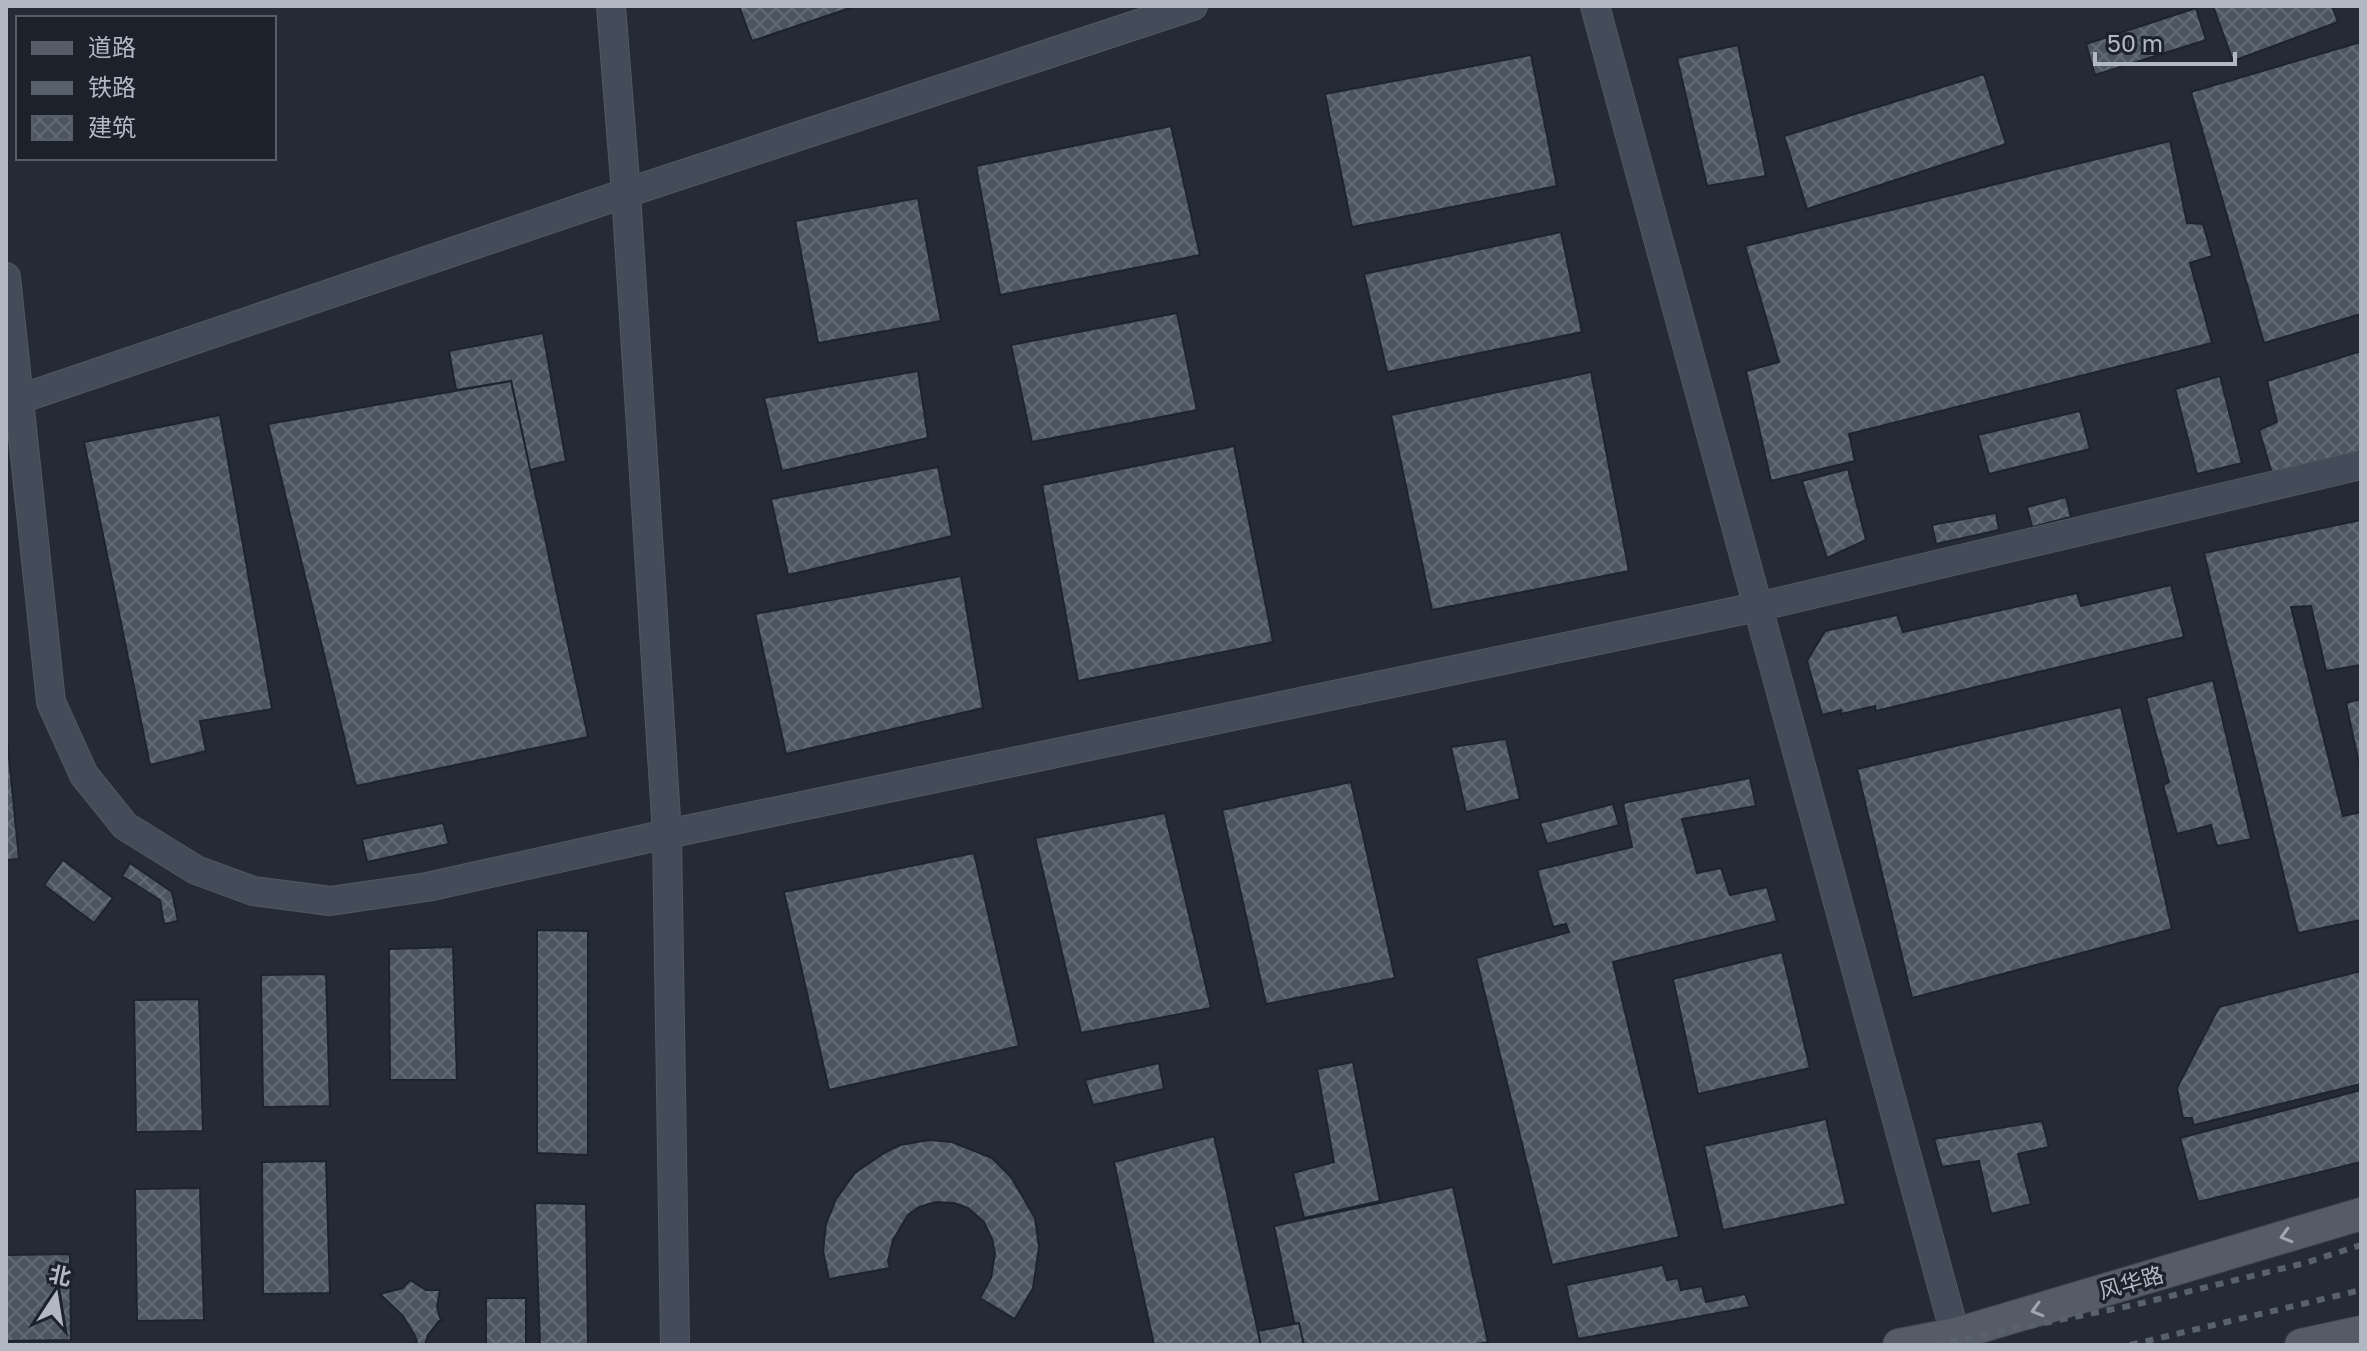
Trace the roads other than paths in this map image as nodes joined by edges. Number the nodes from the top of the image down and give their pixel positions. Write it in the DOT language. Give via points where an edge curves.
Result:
graph roads {
  1 [pos="611,6"];
  2 [pos="1193,6"];
  3 [pos="1595,6"];
  4 [pos="626,193"];
  5 [pos="6,277"];
  6 [pos="17,400"];
  7 [pos="2361,465"];
  8 [pos="1757,607"];
  9 [pos="667,834"];
  10 [pos="2361,1214"];
  11 [pos="2361,1332"];
  12 [pos="1957,1339"];
  13 [pos="675,1345"];
  14 [pos="1899,1345"];
  15 [pos="2301,1345"];
  1 -- 4 [label="street"];
  2 -- 4 [label="street"];
  3 -- 8 [label="street"];
  4 -- 6 [label="street"];
  4 -- 9 [label="street"];
  5 -- 6 [label="street"];
  6 -- 9 [label="street" via="51,702 84,775 125,826 196,870 253,891 330,901 427,887"];
  7 -- 8 [label="street"];
  8 -- 9 [label="street"];
  8 -- 12 [label="street"];
  9 -- 13 [label="street"];
  10 -- 12 [label="main road, 风华路, one-way"];
  11 -- 15 [label="main road"];
  12 -- 14 [label="main road, 风华路"];
}
